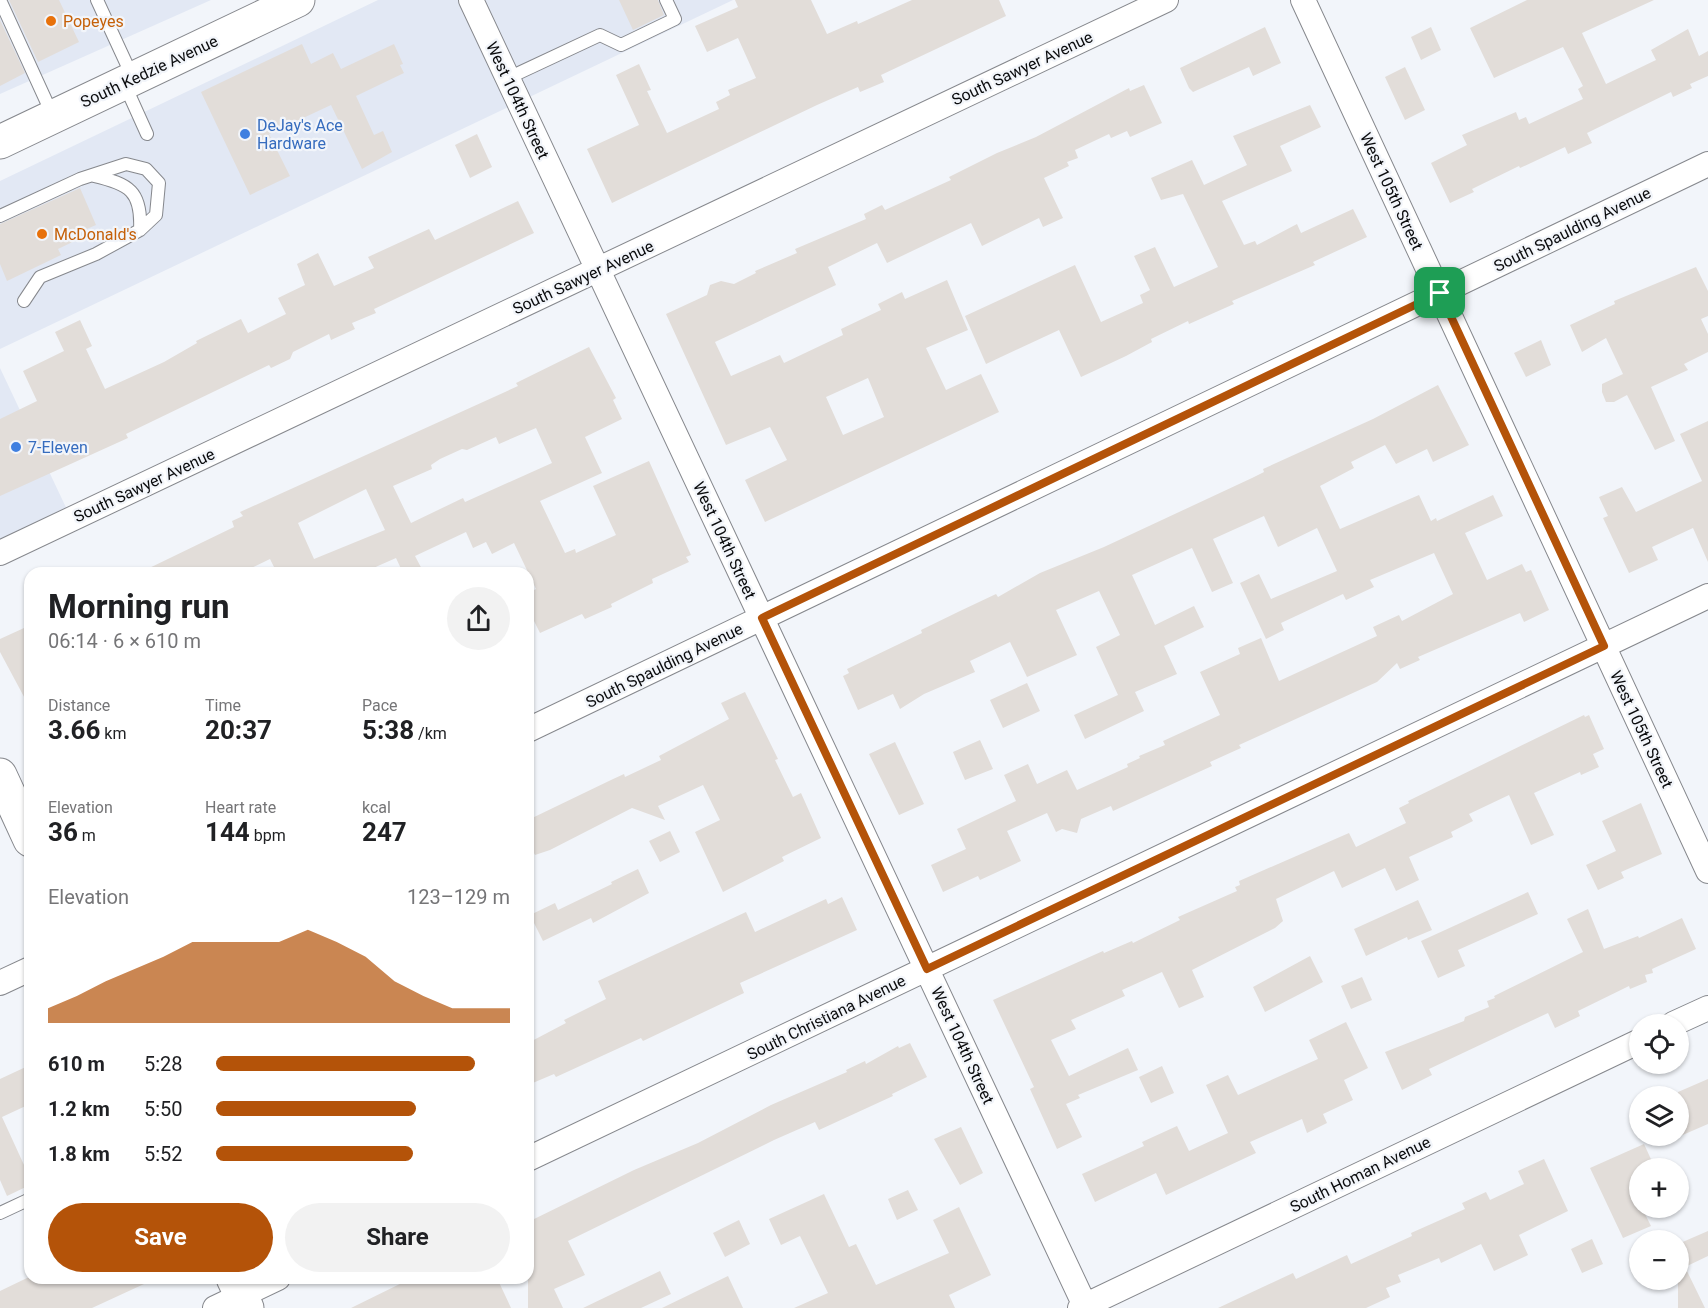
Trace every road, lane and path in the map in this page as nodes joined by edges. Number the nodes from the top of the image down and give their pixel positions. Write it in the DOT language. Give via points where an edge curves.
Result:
graph roads {
  1 [pos="0,0"];
  2 [pos="97,0"];
  3 [pos="298,0"];
  4 [pos="471,0"];
  5 [pos="666,0"];
  6 [pos="1166,0"];
  7 [pos="1303,0"];
  8 [pos="508,78"];
  9 [pos="128,81"];
  10 [pos="53,117"];
  11 [pos="147,134"];
  12 [pos="0,142"];
  13 [pos="1708,164"];
  14 [pos="93,175"];
  15 [pos="0,216"];
  16 [pos="140,230"];
  17 [pos="598,270"];
  18 [pos="1440,293"];
  19 [pos="24,301"];
  20 [pos="0,553"];
  21 [pos="1708,596"];
  22 [pos="762,618"];
  23 [pos="1604,646"];
  24 [pos="534,727"];
  25 [pos="0,776"];
  26 [pos="24,827"];
  27 [pos="1708,871"];
  28 [pos="927,969"];
  29 [pos="24,972"];
  30 [pos="0,983"];
  31 [pos="1708,1008"];
  32 [pos="1689,1017"];
  33 [pos="1629,1046"];
  34 [pos="534,1156"];
  35 [pos="24,1202"];
  36 [pos="0,1213"];
  37 [pos="264,1284"];
  38 [pos="234,1297"];
  39 [pos="1084,1307"];
  1 -- 10 [label="lane"];
  2 -- 9 [label="lane"];
  3 -- 9 [label="main road, South Kedzie Avenue"];
  4 -- 8 [label="street, West 104th Street"];
  5 -- 8 [label="lane" via="675,19 621,45 600,35"];
  6 -- 17 [label="street, South Sawyer Avenue"];
  7 -- 18 [label="street, West 105th Street"];
  8 -- 17 [label="street, West 104th Street"];
  9 -- 10 [label="main road, South Kedzie Avenue"];
  9 -- 11 [label="lane"];
  10 -- 12 [label="main road, South Kedzie Avenue"];
  13 -- 18 [label="street, South Spaulding Avenue"];
  14 -- 15 [label="lane"];
  14 -- 16 [label="lane" via="119,181 132,191 141,210"];
  14 -- 16 [label="lane" via="126,164 146,169 159,183 156,215"];
  16 -- 19 [label="lane" via="96,254 40,277"];
  17 -- 20 [label="street, South Sawyer Avenue"];
  17 -- 22 [label="street, West 104th Street"];
  18 -- 22 [label="street, South Spaulding Avenue"];
  18 -- 23 [label="street, West 105th Street"];
  21 -- 23 [label="street, South Christiana Avenue"];
  22 -- 24 [label="street, South Spaulding Avenue"];
  22 -- 28 [label="street, West 104th Street"];
  23 -- 27 [label="street, West 105th Street"];
  23 -- 28 [label="street, South Christiana Avenue"];
  25 -- 26 [label="main road"];
  28 -- 34 [label="street, South Christiana Avenue"];
  28 -- 39 [label="street, West 104th Street"];
  29 -- 30 [label="street"];
  31 -- 32 [label="street"];
  33 -- 39 [label="street, South Homan Avenue"];
  35 -- 36 [label="lane"];
  37 -- 38 [label="street"];
}
